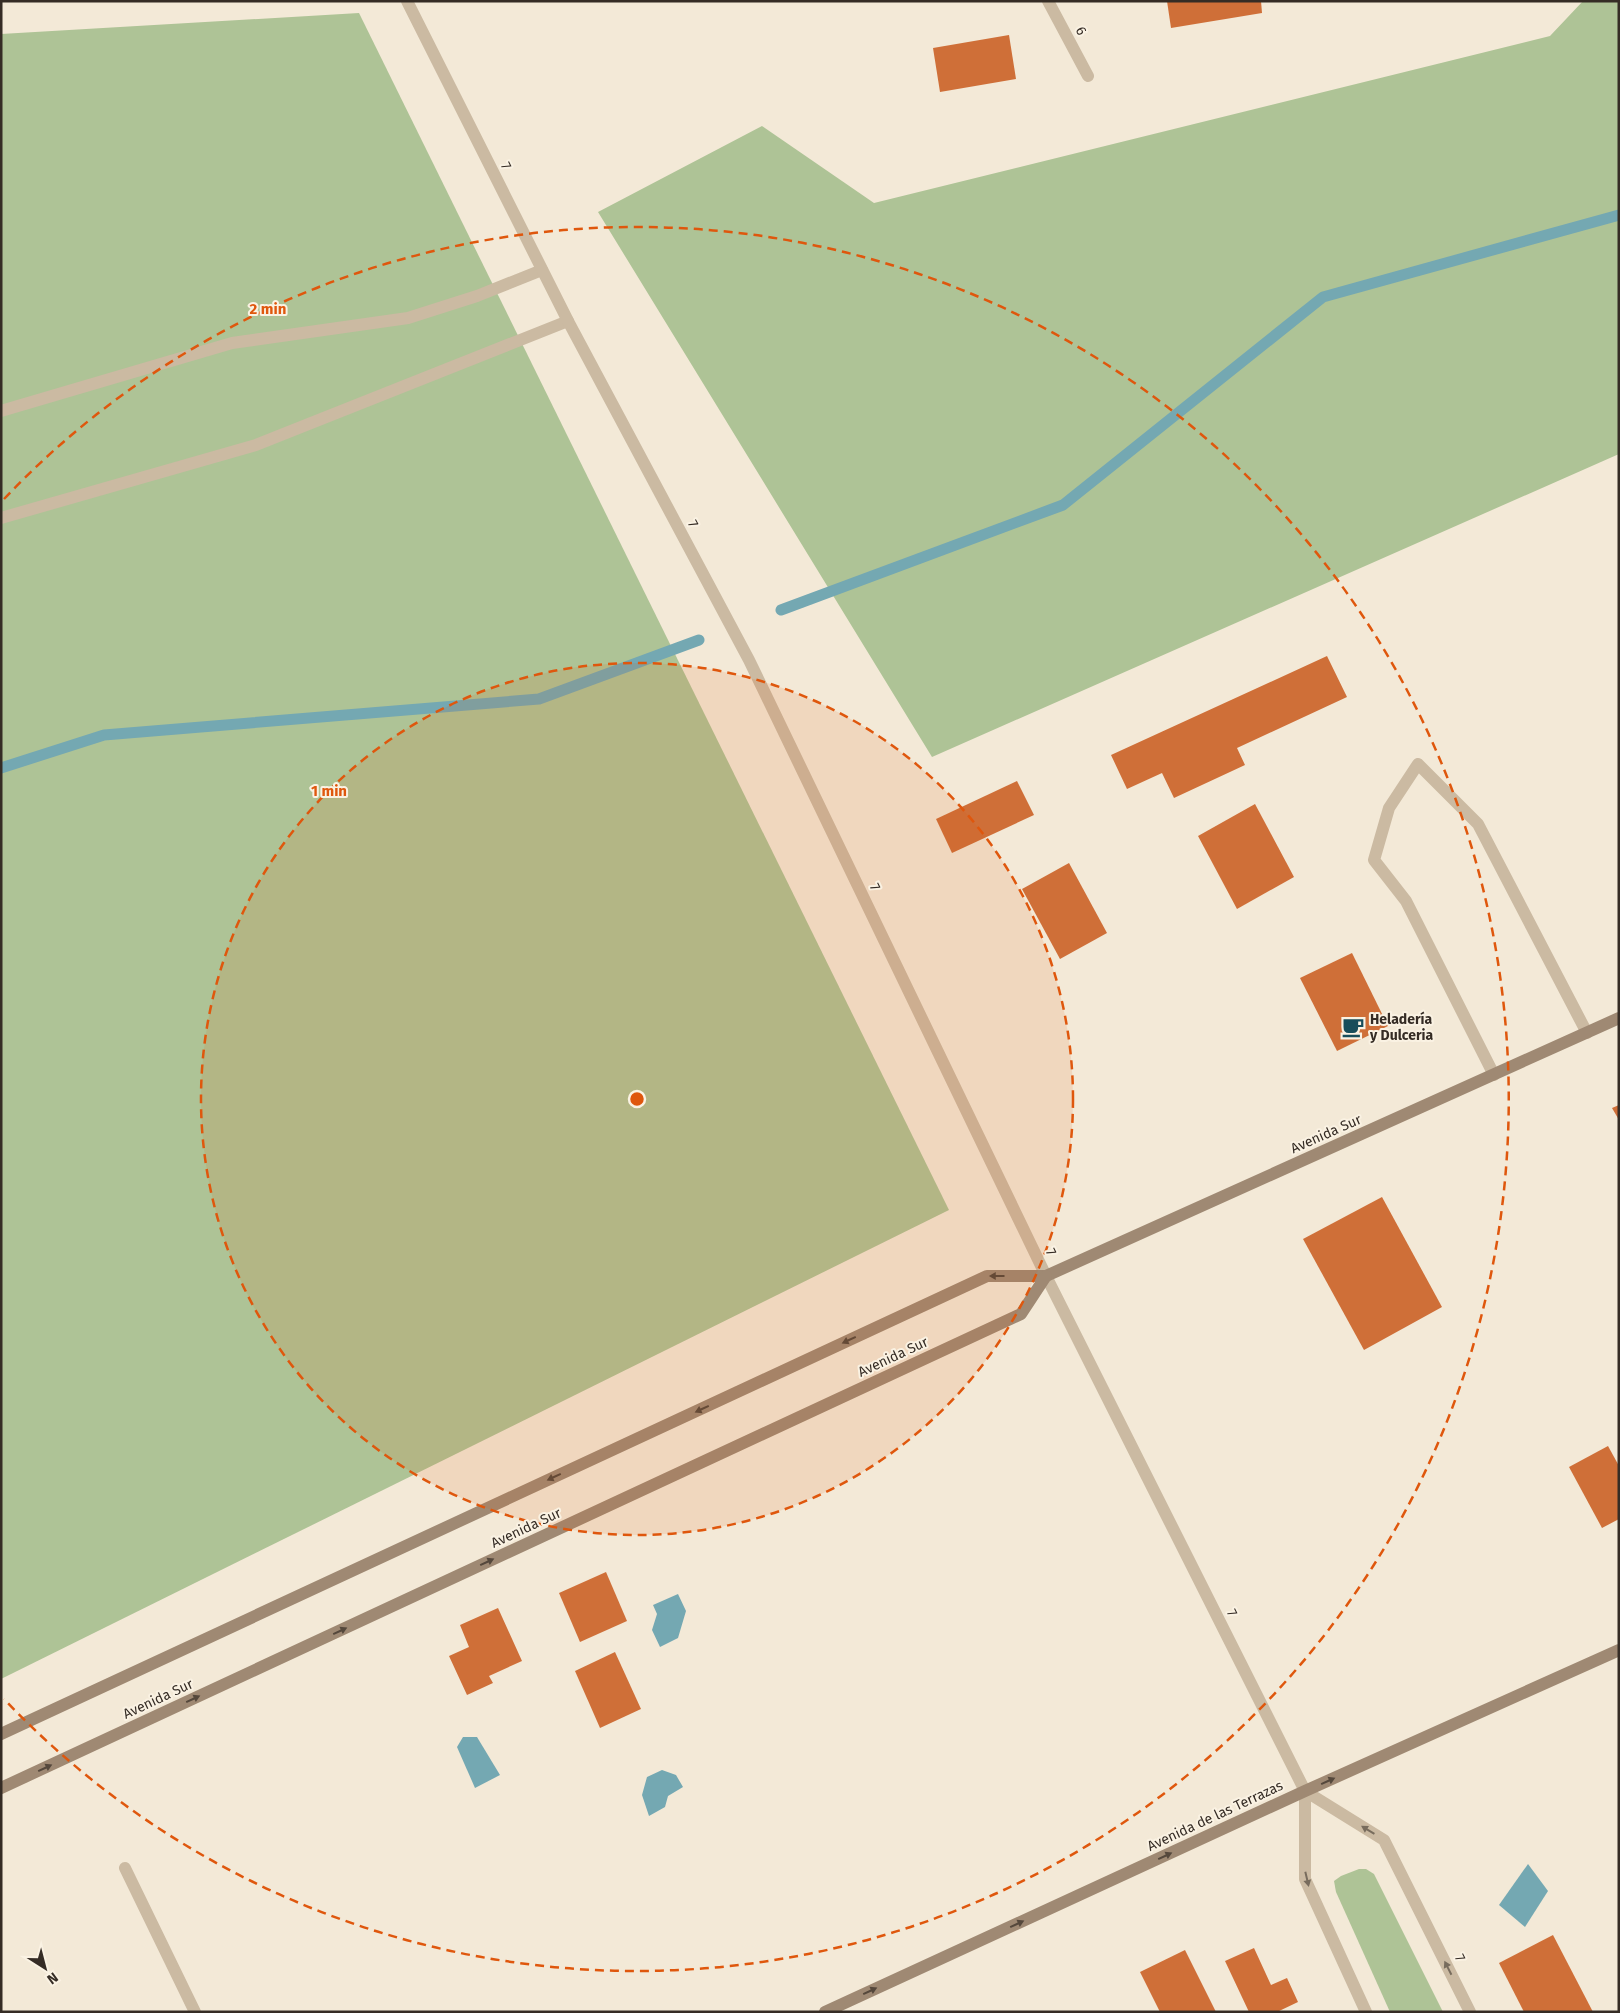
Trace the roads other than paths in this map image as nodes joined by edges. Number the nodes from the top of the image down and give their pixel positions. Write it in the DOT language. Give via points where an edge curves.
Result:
graph roads {
  1 [pos="407,1"];
  2 [pos="1048,1"];
  3 [pos="1088,76"];
  4 [pos="542,270"];
  5 [pos="568,321"];
  6 [pos="1,412"];
  7 [pos="1,518"];
  8 [pos="1619,1018"];
  9 [pos="1587,1033"];
  10 [pos="1494,1075"];
  11 [pos="1046,1276"];
  12 [pos="1619,1650"];
  13 [pos="1,1734"];
  14 [pos="1,1788"];
  15 [pos="1305,1791"];
  16 [pos="124,1868"];
  17 [pos="194,2012"];
  18 [pos="825,2012"];
  19 [pos="1366,2012"];
  20 [pos="1470,2012"];
  1 -- 4 [label="street, 7"];
  2 -- 3 [label="street, 6"];
  4 -- 5 [label="street, 7"];
  4 -- 6 [label="street" via="477,296 408,318 232,343"];
  5 -- 7 [label="street" via="256,445"];
  5 -- 11 [label="street, 7" via="749,660"];
  8 -- 9 [label="street, Avenida Sur"];
  9 -- 10 [label="street, Avenida Sur"];
  9 -- 10 [label="street" via="1478,824 1418,764 1390,808 1374,860 1406,900"];
  10 -- 11 [label="street, Avenida Sur"];
  11 -- 13 [label="street, Avenida Sur, one-way" via="988,1276"];
  14 -- 11 [label="street, Avenida Sur, one-way" via="1021,1314"];
  11 -- 15 [label="street, 7"];
  15 -- 12 [label="street, Avenida de las Terrazas, one-way"];
  18 -- 15 [label="street, Avenida de las Terrazas, one-way"];
  15 -- 19 [label="street, 7, one-way" via="1305,1879"];
  20 -- 15 [label="street, 7, one-way" via="1384,1840"];
  16 -- 17 [label="street"];
}
